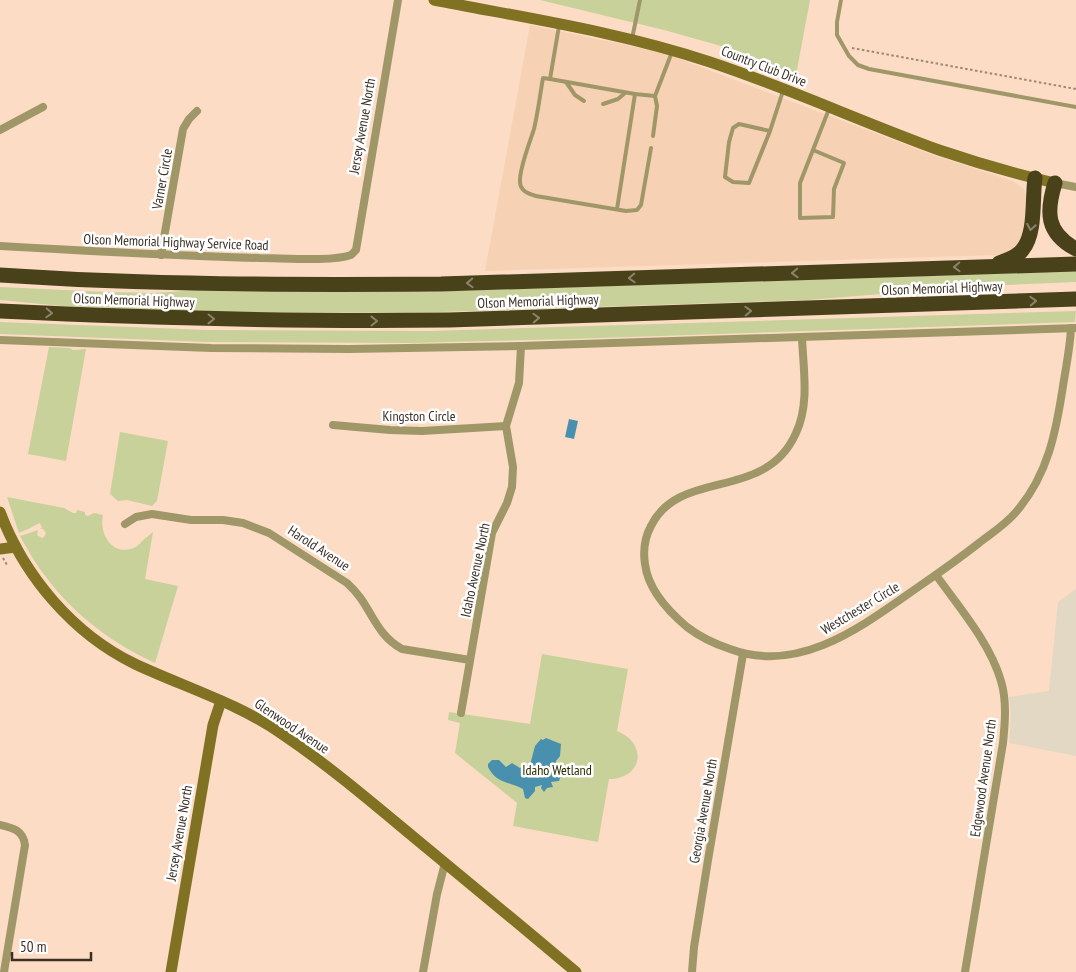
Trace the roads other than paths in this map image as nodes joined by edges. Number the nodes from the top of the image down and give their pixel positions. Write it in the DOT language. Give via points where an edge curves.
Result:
graph roads {
  1 [pos="398,0"];
  2 [pos="434,0"];
  3 [pos="640,0"];
  4 [pos="841,0"];
  5 [pos="560,24"];
  6 [pos="632,39"];
  7 [pos="673,50"];
  8 [pos="550,79"];
  9 [pos="566,82"];
  10 [pos="784,89"];
  11 [pos="625,92"];
  12 [pos="635,94"];
  13 [pos="655,96"];
  14 [pos="584,101"];
  15 [pos="603,104"];
  16 [pos="43,107"];
  17 [pos="830,107"];
  18 [pos="1076,107"];
  19 [pos="197,111"];
  20 [pos="0,130"];
  21 [pos="770,131"];
  22 [pos="653,136"];
  23 [pos="651,148"];
  24 [pos="812,150"];
  25 [pos="1035,178"];
  26 [pos="1055,183"];
  27 [pos="1076,187"];
  28 [pos="617,209"];
  29 [pos="0,246"];
  30 [pos="1076,249"];
  31 [pos="161,255"];
  32 [pos="352,255"];
  33 [pos="1076,264"];
  34 [pos="985,266"];
  35 [pos="0,275"];
  36 [pos="1076,299"];
  37 [pos="0,311"];
  38 [pos="1074,328"];
  39 [pos="802,337"];
  40 [pos="0,340"];
  41 [pos="521,346"];
  42 [pos="333,425"];
  43 [pos="506,426"];
  44 [pos="0,512"];
  45 [pos="125,524"];
  46 [pos="16,547"];
  47 [pos="0,549"];
  48 [pos="936,575"];
  49 [pos="743,654"];
  50 [pos="470,660"];
  51 [pos="221,701"];
  52 [pos="461,713"];
  53 [pos="0,825"];
  54 [pos="445,863"];
  55 [pos="565,967"];
  56 [pos="4,972"];
  57 [pos="171,972"];
  58 [pos="423,972"];
  59 [pos="576,972"];
  60 [pos="692,972"];
  61 [pos="965,972"];
  1 -- 32 [label="street, Jersey Avenue North" via="356,250"];
  2 -- 5 [label="street, Country Club Drive"];
  3 -- 6 [label="lane"];
  4 -- 18 [label="lane" via="837,35 858,65"];
  5 -- 6 [label="street, Country Club Drive"];
  5 -- 8 [label="lane"];
  6 -- 7 [label="street, Country Club Drive"];
  7 -- 10 [label="street, Country Club Drive"];
  7 -- 13 [label="lane"];
  8 -- 9 [label="lane"];
  8 -- 28 [label="lane" via="544,78 520,174 522,189 536,196"];
  9 -- 11 [label="lane"];
  9 -- 14 [label="lane"];
  10 -- 17 [label="street, Country Club Drive"];
  10 -- 21 [label="lane"];
  11 -- 12 [label="lane"];
  11 -- 15 [label="lane" via="618,99"];
  12 -- 13 [label="lane"];
  12 -- 28 [label="lane"];
  13 -- 22 [label="lane"];
  16 -- 20 [label="street"];
  17 -- 24 [label="lane"];
  17 -- 25 [label="street, Country Club Drive" via="939,150"];
  19 -- 31 [label="street, Varner Circle" via="183,129"];
  21 -- 21 [label="lane" via="739,124 733,128 725,177 733,182 749,184"];
  23 -- 28 [label="lane" via="641,205 632,212"];
  24 -- 24 [label="lane" via="800,183 800,218 833,217 834,189 844,163"];
  25 -- 26 [label="street, Country Club Drive"];
  25 -- 34 [label="highway, one-way" via="1031,227 1024,250 1008,260"];
  26 -- 27 [label="street, Country Club Drive"];
  26 -- 30 [label="highway" via="1050,200 1050,219 1060,238"];
  29 -- 31 [label="street, Olson Memorial Highway Service Road"];
  31 -- 32 [label="street, Olson Memorial Highway Service Road" via="337,258"];
  33 -- 34 [label="highway, Olson Memorial Highway"];
  34 -- 35 [label="highway, Olson Memorial Highway, one-way" via="376,285 152,282"];
  37 -- 36 [label="highway, Olson Memorial Highway, one-way" via="153,318 344,321"];
  38 -- 39 [label="street"];
  38 -- 48 [label="street, Westchester Circle" via="1055,435 1036,482 1007,521"];
  39 -- 41 [label="street"];
  39 -- 49 [label="street, Westchester Circle" via="803,406 800,424 788,448 760,472 694,491 670,503 652,522 646,539 644,558 647,574 669,609 705,639"];
  40 -- 41 [label="street" via="349,350"];
  41 -- 43 [label="street, Idaho Avenue North" via="519,384"];
  42 -- 43 [label="street, Kingston Circle" via="414,431"];
  43 -- 50 [label="street, Idaho Avenue North" via="513,467 512,486 492,533"];
  44 -- 46 [label="street, Glenwood Avenue"];
  45 -- 50 [label="street, Harold Avenue" via="136,517 152,514 190,520 234,521 260,528 347,583 367,606 383,635 395,645 402,649"];
  46 -- 47 [label="street"];
  46 -- 51 [label="street, Glenwood Avenue" via="46,592 66,615 96,640 136,664"];
  48 -- 49 [label="street, Westchester Circle" via="875,616 822,646 788,655"];
  48 -- 61 [label="street, Edgewood Avenue North" via="989,652 1001,682 1005,705 1003,743"];
  49 -- 60 [label="street, Georgia Avenue North"];
  50 -- 52 [label="street, Idaho Avenue North"];
  51 -- 54 [label="street, Glenwood Avenue" via="254,716 282,734"];
  51 -- 57 [label="street, Jersey Avenue North" via="213,725"];
  53 -- 56 [label="street" via="20,833 25,845"];
  54 -- 55 [label="street, Glenwood Avenue"];
  54 -- 58 [label="street"];
  55 -- 59 [label="street, Glenwood Avenue"];
}
